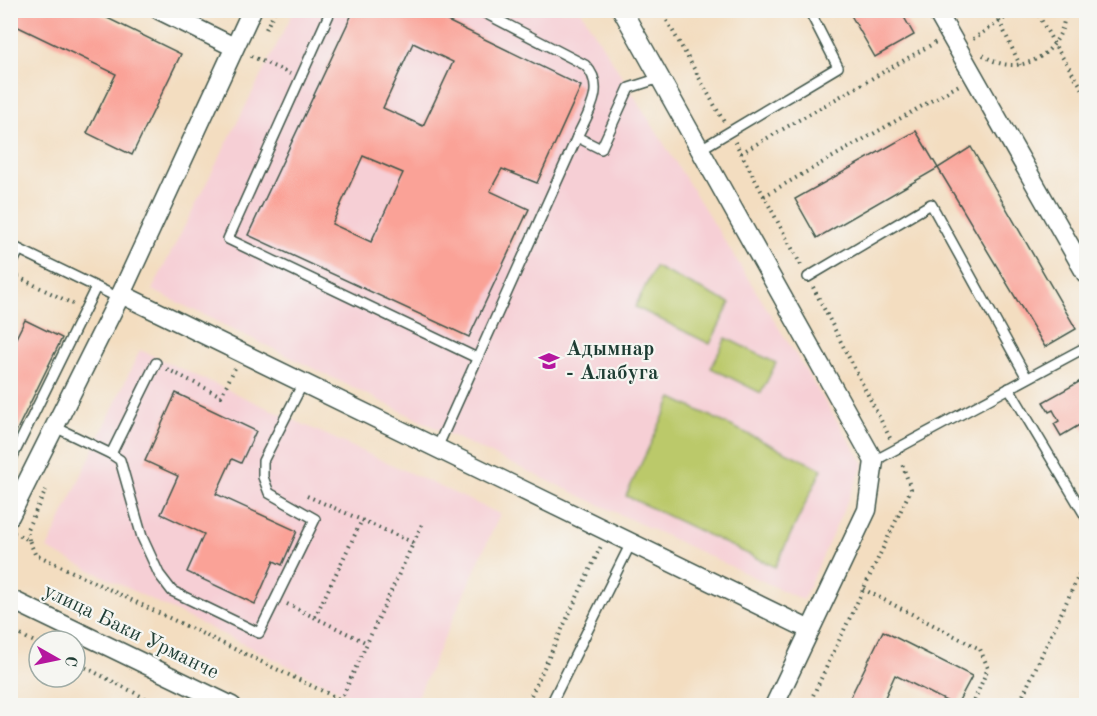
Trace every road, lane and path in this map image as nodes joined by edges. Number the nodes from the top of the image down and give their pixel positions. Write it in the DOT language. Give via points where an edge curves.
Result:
graph roads {
  1 [pos="159,10"];
  2 [pos="252,10"];
  3 [pos="331,10"];
  4 [pos="479,10"];
  5 [pos="622,10"];
  6 [pos="809,10"];
  7 [pos="936,10"];
  8 [pos="994,10"];
  9 [pos="1017,10"];
  10 [pos="1036,10"];
  11 [pos="1065,10"];
  12 [pos="999,22"];
  13 [pos="950,34"];
  14 [pos="1054,44"];
  15 [pos="234,47"];
  16 [pos="977,50"];
  17 [pos="1020,65"];
  18 [pos="974,77"];
  19 [pos="660,78"];
  20 [pos="300,79"];
  21 [pos="1086,94"];
  22 [pos="577,137"];
  23 [pos="699,150"];
  24 [pos="741,153"];
  25 [pos="764,196"];
  26 [pos="15,247"];
  27 [pos="10,268"];
  28 [pos="10,274"];
  29 [pos="1086,274"];
  30 [pos="808,277"];
  31 [pos="96,287"];
  32 [pos="120,296"];
  33 [pos="84,310"];
  34 [pos="1086,347"];
  35 [pos="477,358"];
  36 [pos="156,363"];
  37 [pos="1027,378"];
  38 [pos="303,383"];
  39 [pos="224,388"];
  40 [pos="1009,388"];
  41 [pos="55,427"];
  42 [pos="437,448"];
  43 [pos="111,454"];
  44 [pos="874,461"];
  45 [pos="10,462"];
  46 [pos="303,494"];
  47 [pos="10,516"];
  48 [pos="1086,517"];
  49 [pos="362,520"];
  50 [pos="423,522"];
  51 [pos="10,531"];
  52 [pos="608,531"];
  53 [pos="414,543"];
  54 [pos="631,543"];
  55 [pos="1086,560"];
  56 [pos="863,590"];
  57 [pos="276,598"];
  58 [pos="10,599"];
  59 [pos="315,617"];
  60 [pos="10,630"];
  61 [pos="810,630"];
  62 [pos="27,638"];
  63 [pos="367,643"];
  64 [pos="87,668"];
  65 [pos="341,699"];
  66 [pos="160,705"];
  67 [pos="232,705"];
  68 [pos="338,705"];
  69 [pos="354,705"];
  70 [pos="526,705"];
  71 [pos="550,705"];
  72 [pos="774,705"];
  73 [pos="972,705"];
  74 [pos="1018,705"];
  1 -- 15 [label="street"];
  2 -- 15 [label="street"];
  3 -- 20 [label="lane"];
  4 -- 22 [label="lane" via="592,72 596,82 594,97"];
  5 -- 19 [label="street"];
  6 -- 23 [label="lane" via="838,67"];
  7 -- 13 [label="street"];
  8 -- 12 [label="path"];
  9 -- 12 [label="path"];
  10 -- 14 [label="path"];
  11 -- 14 [label="path"];
  12 -- 13 [label="path" via="969,42 964,31"];
  12 -- 17 [label="path"];
  13 -- 18 [label="street"];
  13 -- 24 [label="path"];
  14 -- 17 [label="path" via="1042,57"];
  14 -- 21 [label="path"];
  15 -- 20 [label="path"];
  15 -- 32 [label="street"];
  16 -- 17 [label="path" via="997,63"];
  18 -- 25 [label="path"];
  18 -- 29 [label="street"];
  19 -- 22 [label="lane" via="629,88 601,149"];
  19 -- 23 [label="street"];
  20 -- 35 [label="lane" via="228,239"];
  22 -- 35 [label="lane"];
  23 -- 44 [label="street"];
  26 -- 27 [label="lane"];
  26 -- 31 [label="lane"];
  28 -- 33 [label="path"];
  30 -- 37 [label="lane" via="931,204"];
  31 -- 32 [label="lane"];
  31 -- 33 [label="lane"];
  32 -- 38 [label="street"];
  32 -- 41 [label="street"];
  33 -- 45 [label="lane"];
  34 -- 37 [label="lane"];
  35 -- 42 [label="lane"];
  36 -- 39 [label="path" via="221,396"];
  36 -- 43 [label="lane"];
  37 -- 40 [label="lane"];
  38 -- 42 [label="street"];
  38 -- 57 [label="lane" via="263,461 269,494 315,519"];
  40 -- 44 [label="lane"];
  40 -- 48 [label="lane"];
  41 -- 43 [label="lane"];
  41 -- 47 [label="street"];
  42 -- 52 [label="street"];
  43 -- 57 [label="lane" via="120,460 142,537 159,574 172,591 259,633"];
  44 -- 61 [label="street" via="867,510"];
  46 -- 49 [label="path"];
  49 -- 53 [label="path"];
  49 -- 59 [label="path"];
  50 -- 53 [label="path"];
  51 -- 65 [label="path" via="29,540 35,554"];
  52 -- 54 [label="street"];
  52 -- 70 [label="path"];
  53 -- 63 [label="path"];
  54 -- 61 [label="street"];
  54 -- 71 [label="lane"];
  55 -- 74 [label="path"];
  56 -- 73 [label="path" via="980,649 988,669"];
  57 -- 59 [label="path"];
  58 -- 67 [label="street, улица Баки Урманче"];
  59 -- 63 [label="path"];
  60 -- 62 [label="path"];
  61 -- 72 [label="street"];
  63 -- 65 [label="path"];
  64 -- 66 [label="path"];
  65 -- 68 [label="path"];
  65 -- 69 [label="path"];
}
